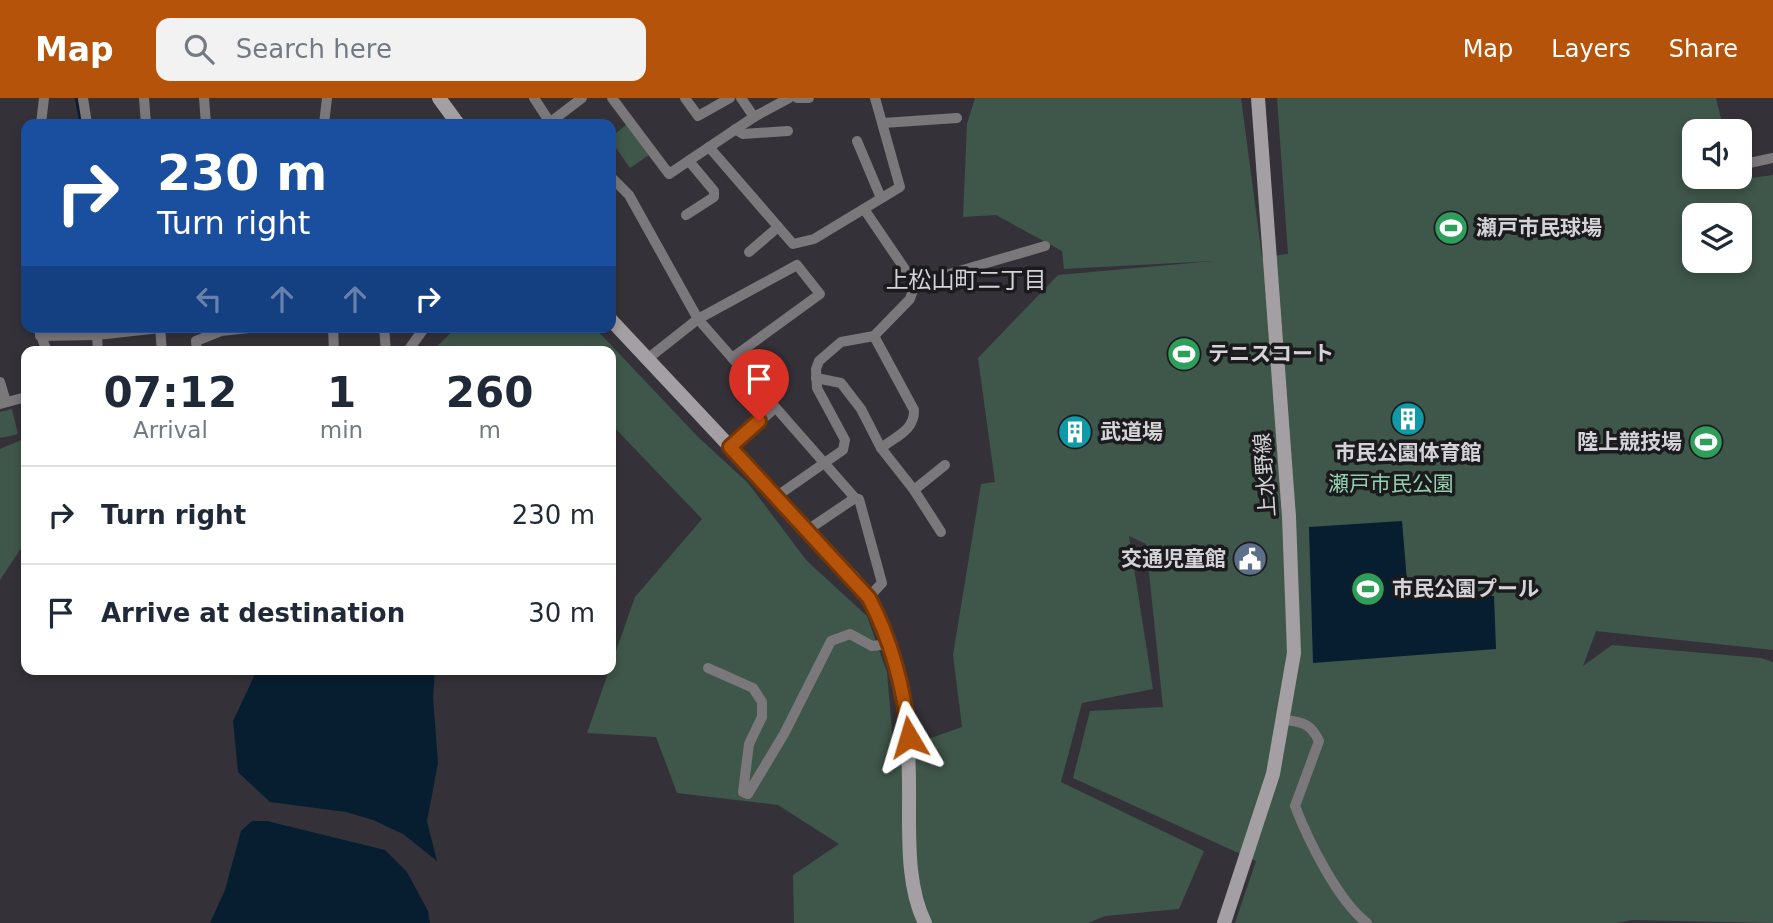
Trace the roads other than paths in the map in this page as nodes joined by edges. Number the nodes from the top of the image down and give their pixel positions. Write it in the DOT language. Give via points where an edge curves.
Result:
graph roads {
  1 [pos="44,98"];
  2 [pos="83,98"];
  3 [pos="145,98"];
  4 [pos="204,98"];
  5 [pos="327,98"];
  6 [pos="439,98"];
  7 [pos="534,98"];
  8 [pos="582,98"];
  9 [pos="612,98"];
  10 [pos="685,98"];
  11 [pos="730,98"];
  12 [pos="741,98"];
  13 [pos="789,98"];
  14 [pos="797,98"];
  15 [pos="809,98"];
  16 [pos="875,98"];
  17 [pos="1258,98"];
  18 [pos="754,117"];
  19 [pos="957,118"];
  20 [pos="42,119"];
  21 [pos="86,119"];
  22 [pos="146,119"];
  23 [pos="206,119"];
  24 [pos="325,119"];
  25 [pos="454,119"];
  26 [pos="547,119"];
  27 [pos="556,119"];
  28 [pos="883,123"];
  29 [pos="735,129"];
  30 [pos="788,131"];
  31 [pos="857,141"];
  32 [pos="709,147"];
  33 [pos="1773,158"];
  34 [pos="689,161"];
  35 [pos="1752,162"];
  36 [pos="616,182"];
  37 [pos="881,198"];
  38 [pos="864,209"];
  39 [pos="686,215"];
  40 [pos="778,227"];
  41 [pos="1045,246"];
  42 [pos="749,252"];
  43 [pos="915,284"];
  44 [pos="698,319"];
  45 [pos="616,326"];
  46 [pos="68,333"];
  47 [pos="115,333"];
  48 [pos="213,333"];
  49 [pos="97,335"];
  50 [pos="874,336"];
  51 [pos="98,346"];
  52 [pos="196,346"];
  53 [pos="732,358"];
  54 [pos="646,360"];
  55 [pos="816,378"];
  56 [pos="0,383"];
  57 [pos="21,398"];
  58 [pos="3,403"];
  59 [pos="774,409"];
  60 [pos="730,447"];
  61 [pos="881,448"];
  62 [pos="823,462"];
  63 [pos="945,465"];
  64 [pos="914,490"];
  65 [pos="777,496"];
  66 [pos="855,498"];
  67 [pos="808,529"];
  68 [pos="941,532"];
  69 [pos="869,598"];
  70 [pos="890,644"];
  71 [pos="708,668"];
  72 [pos="1284,720"];
  73 [pos="925,923"];
  74 [pos="1224,923"];
  75 [pos="1367,923"];
  1 -- 20 [label="street"];
  2 -- 21 [label="street"];
  3 -- 22 [label="street"];
  4 -- 23 [label="street"];
  5 -- 24 [label="street"];
  6 -- 25 [label="street"];
  7 -- 26 [label="street"];
  8 -- 27 [label="street"];
  9 -- 34 [label="street" via="669,174"];
  10 -- 11 [label="street" via="698,116"];
  12 -- 18 [label="street"];
  13 -- 18 [label="street"];
  14 -- 15 [label="street"];
  16 -- 28 [label="street"];
  17 -- 72 [label="street, 上水野線" via="1292,579 1294,653"];
  18 -- 29 [label="street"];
  19 -- 28 [label="street"];
  28 -- 37 [label="street" via="900,187"];
  29 -- 30 [label="street" via="743,134"];
  29 -- 32 [label="street"];
  31 -- 37 [label="street"];
  32 -- 34 [label="street"];
  32 -- 40 [label="street"];
  33 -- 35 [label="street"];
  34 -- 39 [label="street" via="715,191 714,197"];
  36 -- 44 [label="street" via="629,195"];
  37 -- 38 [label="street"];
  38 -- 40 [label="street" via="814,239 793,244"];
  38 -- 43 [label="street"];
  40 -- 42 [label="street"];
  41 -- 43 [label="street"];
  43 -- 50 [label="street" via="910,299"];
  44 -- 53 [label="street"];
  44 -- 53 [label="street" via="797,265 820,294"];
  44 -- 54 [label="street"];
  45 -- 54 [label="street"];
  46 -- 49 [label="street"];
  47 -- 49 [label="street"];
  48 -- 52 [label="street" via="196,341"];
  49 -- 51 [label="street"];
  50 -- 55 [label="street" via="834,347 819,361"];
  50 -- 61 [label="street" via="914,410 910,427"];
  53 -- 59 [label="street"];
  54 -- 60 [label="street"];
  55 -- 61 [label="street" via="841,383"];
  55 -- 62 [label="street" via="845,440 843,450"];
  56 -- 58 [label="street"];
  57 -- 58 [label="street"];
  59 -- 60 [label="street"];
  59 -- 62 [label="street"];
  60 -- 65 [label="street"];
  61 -- 64 [label="street"];
  62 -- 65 [label="street"];
  62 -- 66 [label="street"];
  63 -- 64 [label="street"];
  64 -- 68 [label="street"];
  65 -- 67 [label="street"];
  66 -- 67 [label="street"];
  66 -- 69 [label="street" via="859,499 882,583"];
  67 -- 69 [label="street"];
  69 -- 70 [label="street"];
  70 -- 71 [label="street" via="872,646 850,634 831,641 748,794 743,792 747,755 762,717 762,702 753,688"];
  70 -- 73 [label="street" via="907,715 911,869"];
  72 -- 74 [label="street, 上水野線" via="1273,774"];
  72 -- 75 [label="street" via="1314,729 1319,741 1295,806 1341,895"];
}
